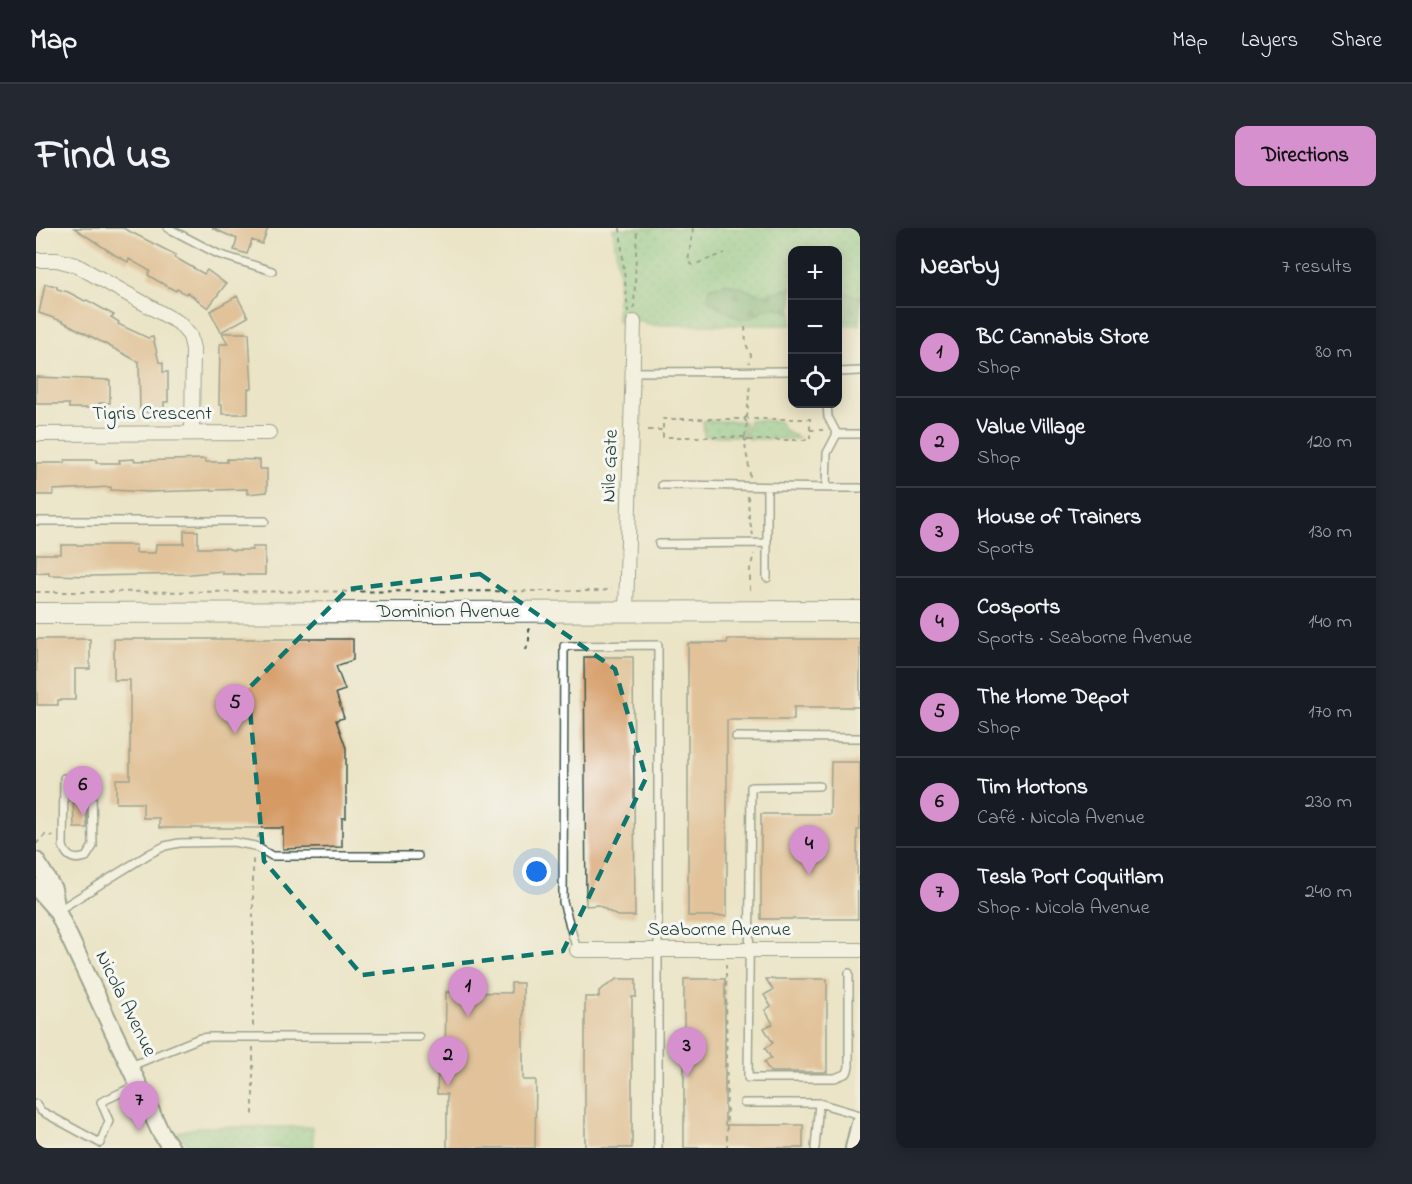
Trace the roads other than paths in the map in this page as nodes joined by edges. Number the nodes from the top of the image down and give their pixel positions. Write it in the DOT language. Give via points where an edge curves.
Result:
graph roads {
  1 [pos="168,228"];
  2 [pos="36,260"];
  3 [pos="272,271"];
  4 [pos="634,322"];
  5 [pos="860,371"];
  6 [pos="633,372"];
  7 [pos="788,372"];
  8 [pos="842,372"];
  9 [pos="827,408"];
  10 [pos="192,432"];
  11 [pos="269,433"];
  12 [pos="36,434"];
  13 [pos="837,434"];
  14 [pos="860,434"];
  15 [pos="662,485"];
  16 [pos="767,488"];
  17 [pos="826,488"];
  18 [pos="860,488"];
  19 [pos="36,521"];
  20 [pos="265,521"];
  21 [pos="767,543"];
  22 [pos="659,544"];
  23 [pos="767,578"];
  24 [pos="626,612"];
  25 [pos="860,612"];
  26 [pos="36,613"];
  27 [pos="736,737"];
  28 [pos="860,738"];
  29 [pos="64,778"];
  30 [pos="78,778"];
  31 [pos="819,786"];
  32 [pos="418,856"];
  33 [pos="38,871"];
  34 [pos="57,911"];
  35 [pos="577,950"];
  36 [pos="658,950"];
  37 [pos="750,950"];
  38 [pos="860,950"];
  39 [pos="849,973"];
  40 [pos="419,1037"];
  41 [pos="131,1066"];
  42 [pos="139,1084"];
  43 [pos="744,1103"];
  44 [pos="819,1103"];
  45 [pos="36,1104"];
  46 [pos="860,1115"];
  47 [pos="860,1123"];
  48 [pos="171,1148"];
  49 [pos="658,1148"];
  50 [pos="815,1148"];
  51 [pos="854,1148"];
  1 -- 3 [label="lane" via="218,254"];
  2 -- 10 [label="street" via="76,265 184,327 193,349"];
  4 -- 6 [label="street, Nile Gate"];
  5 -- 8 [label="lane"];
  6 -- 7 [label="lane"];
  6 -- 24 [label="street, Nile Gate"];
  9 -- 13 [label="lane"];
  10 -- 11 [label="street, Tigris Crescent"];
  10 -- 12 [label="street, Tigris Crescent"];
  13 -- 14 [label="lane"];
  13 -- 17 [label="lane" via="827,453"];
  15 -- 16 [label="lane"];
  16 -- 17 [label="lane"];
  16 -- 21 [label="lane"];
  17 -- 18 [label="lane"];
  19 -- 20 [label="lane"];
  21 -- 22 [label="lane"];
  21 -- 23 [label="lane"];
  24 -- 25 [label="main road, Dominion Avenue"];
  24 -- 26 [label="main road, Dominion Avenue"];
  27 -- 28 [label="lane"];
  29 -- 30 [label="lane" via="63,846 65,854 78,860 86,857 93,846 92,789"];
  31 -- 37 [label="lane" via="751,786"];
  32 -- 34 [label="lane" via="272,856 255,846 233,842 178,843 149,854"];
  33 -- 34 [label="street, Nicola Avenue" via="53,889"];
  34 -- 41 [label="street, Nicola Avenue"];
  35 -- 36 [label="street, Seaborne Avenue"];
  35 -- 36 [label="lane" via="563,902 564,646 658,645"];
  36 -- 37 [label="street, Seaborne Avenue"];
  36 -- 49 [label="lane"];
  37 -- 38 [label="street, Seaborne Avenue"];
  37 -- 39 [label="lane" via="748,1078 835,1078 847,1073"];
  40 -- 41 [label="lane" via="200,1038"];
  41 -- 42 [label="street, Nicola Avenue"];
  42 -- 45 [label="lane" via="101,1102 108,1121 100,1143 41,1111"];
  42 -- 48 [label="street, Nicola Avenue"];
  43 -- 44 [label="lane"];
  44 -- 46 [label="lane"];
  44 -- 50 [label="lane"];
  47 -- 51 [label="street"];
}
